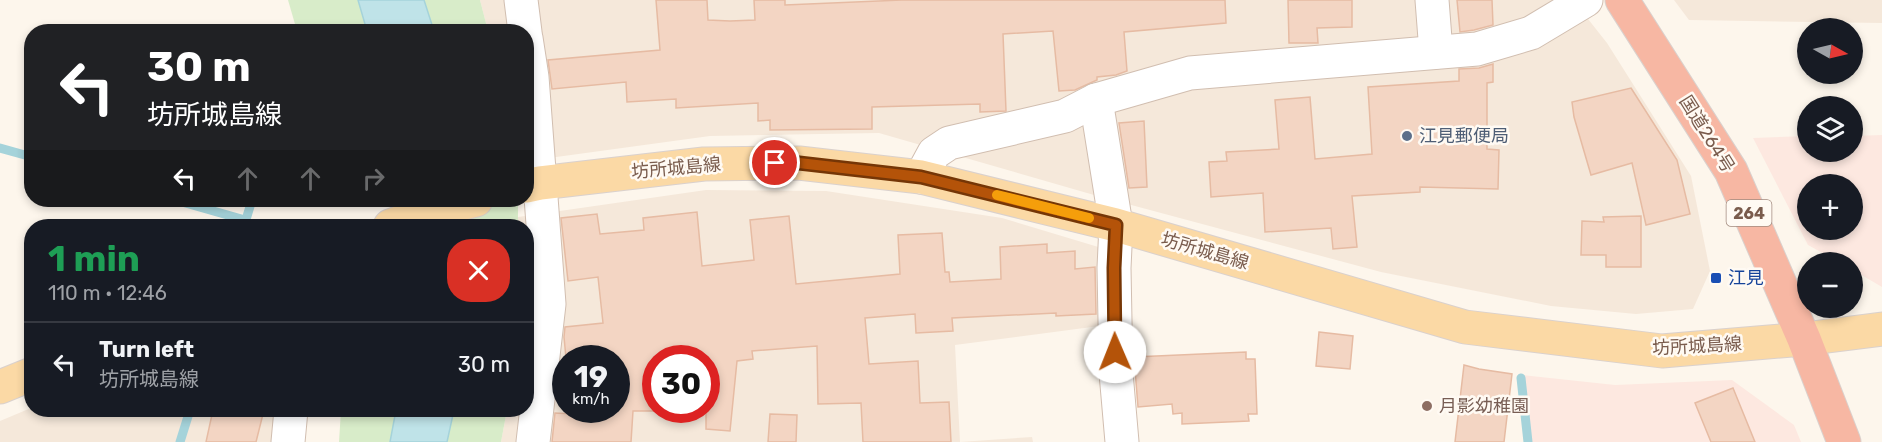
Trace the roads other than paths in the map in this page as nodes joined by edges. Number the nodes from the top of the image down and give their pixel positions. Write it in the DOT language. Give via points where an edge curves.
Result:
graph roads {
  1 [pos="521,0"];
  2 [pos="1432,0"];
  3 [pos="1586,0"];
  4 [pos="1622,0"];
  5 [pos="524,24"];
  6 [pos="1436,52"];
  7 [pos="1096,100"];
  8 [pos="921,177"];
  9 [pos="534,184"];
  10 [pos="534,192"];
  11 [pos="448,207"];
  12 [pos="409,219"];
  13 [pos="1116,225"];
  14 [pos="1882,328"];
  15 [pos="1804,339"];
  16 [pos="24,377"];
  17 [pos="0,387"];
  18 [pos="290,417"];
  19 [pos="288,442"];
  20 [pos="533,442"];
  21 [pos="1122,442"];
  22 [pos="1844,442"];
  1 -- 5 [label="street"];
  2 -- 6 [label="street"];
  3 -- 6 [label="street" via="1531,33 1477,49"];
  4 -- 15 [label="highway, 国道264号 / 264" via="1731,171"];
  6 -- 7 [label="street" via="1190,73"];
  7 -- 8 [label="street" via="1065,116 949,143 934,153"];
  7 -- 13 [label="street"];
  8 -- 9 [label="main road, 坊所城島線" via="799,163 704,164"];
  8 -- 13 [label="main road, 坊所城島線"];
  10 -- 20 [label="street" via="549,304"];
  11 -- 12 [label="main road"];
  13 -- 15 [label="main road, 坊所城島線" via="1465,327 1662,351"];
  13 -- 21 [label="street" via="1116,373"];
  14 -- 15 [label="main road, 坊所城島線"];
  15 -- 22 [label="highway, 国道264号 / 264"];
  16 -- 17 [label="main road"];
  18 -- 19 [label="street"];
}
